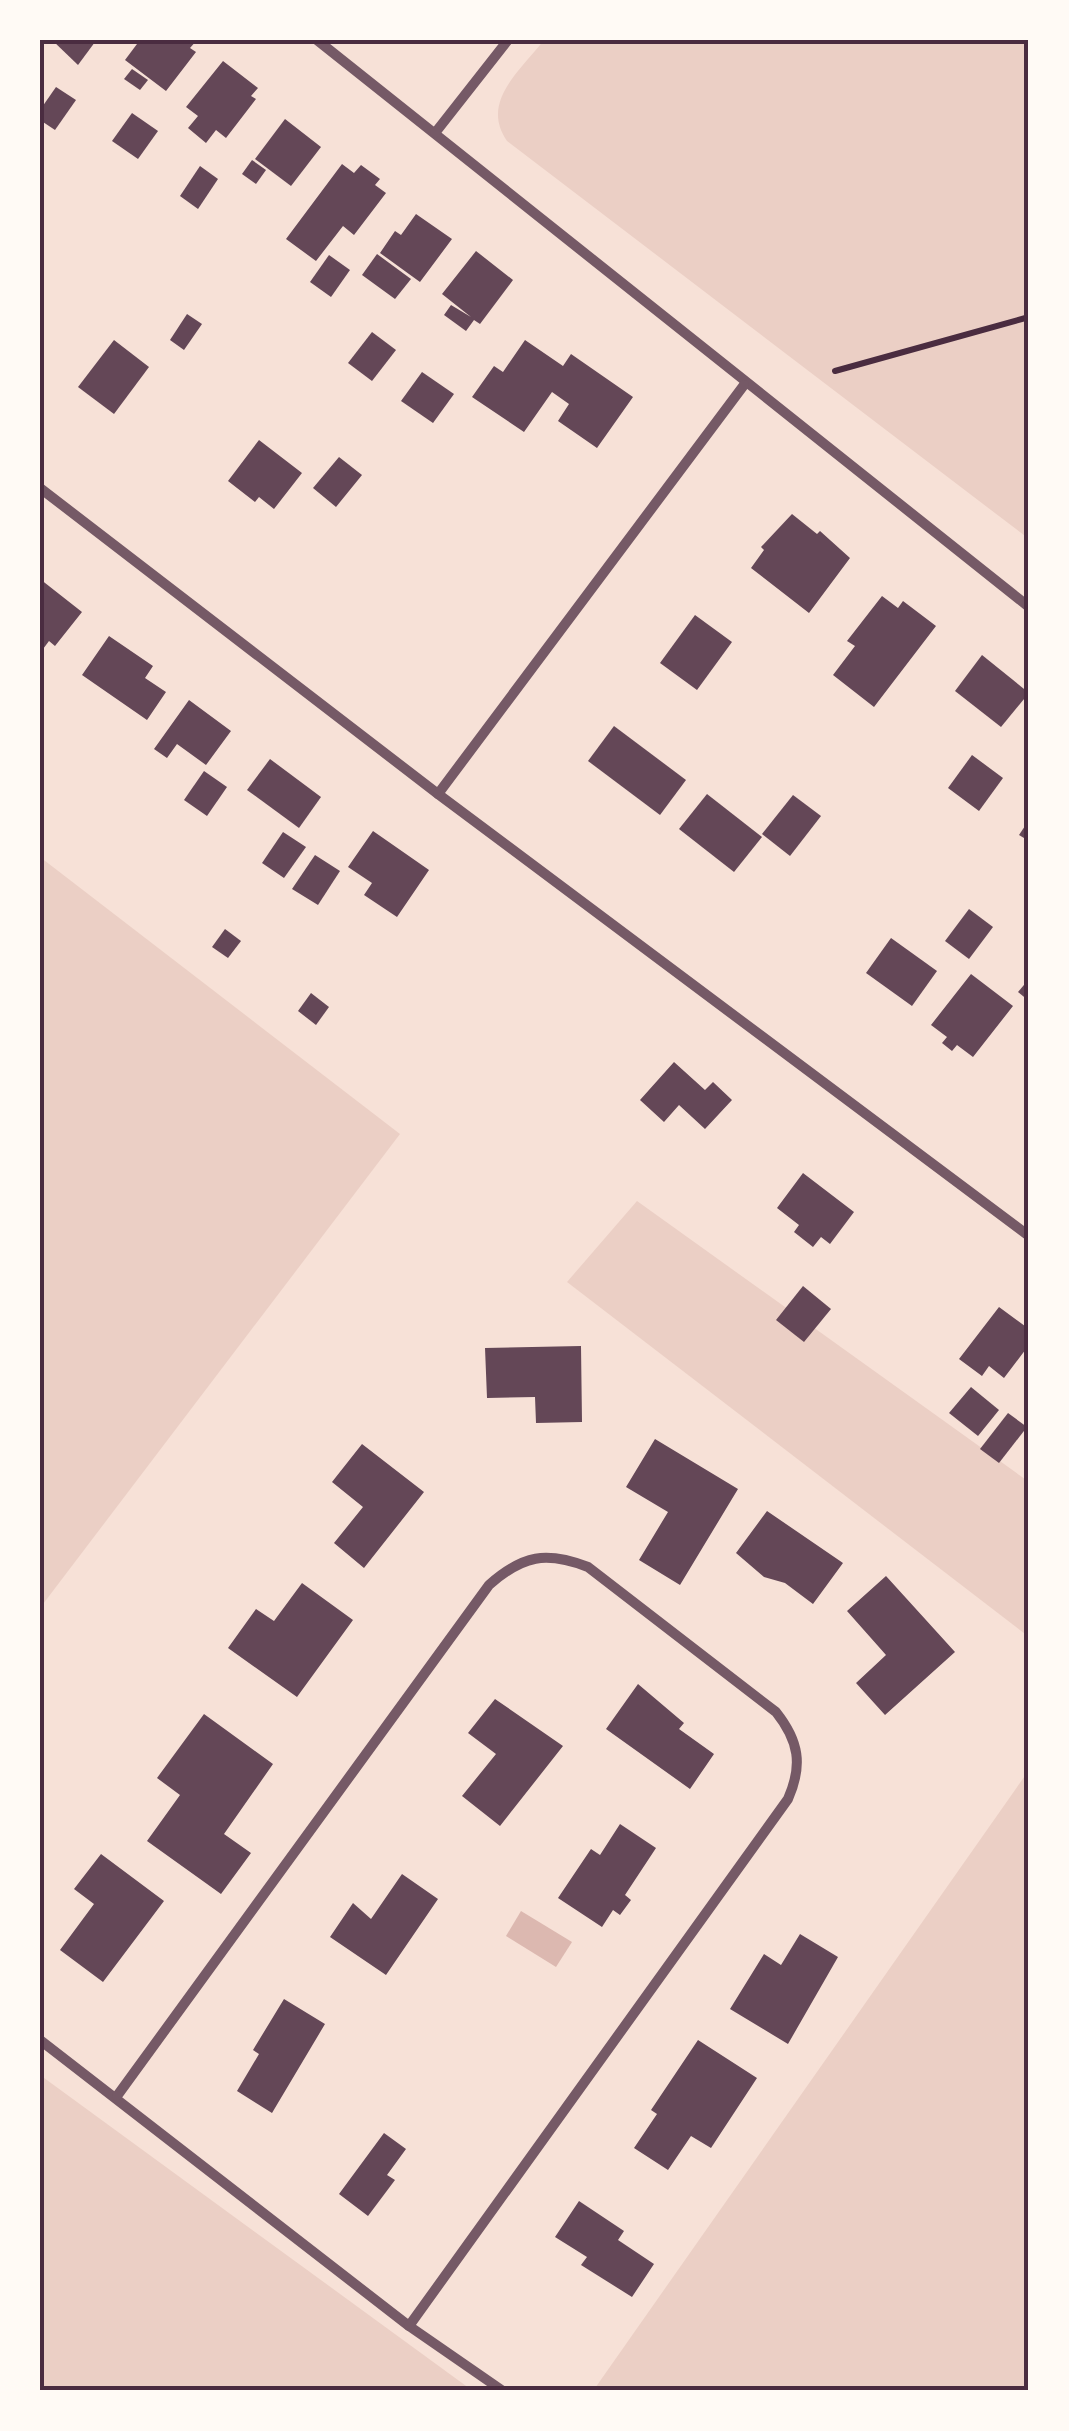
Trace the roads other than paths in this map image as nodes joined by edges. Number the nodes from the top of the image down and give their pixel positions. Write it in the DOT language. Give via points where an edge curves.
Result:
graph roads {
  1 [pos="317,40"];
  2 [pos="508,40"];
  3 [pos="436,133"];
  4 [pos="744,384"];
  5 [pos="40,488"];
  6 [pos="1029,607"];
  7 [pos="438,794"];
  8 [pos="1029,1236"];
  9 [pos="40,2040"];
  10 [pos="117,2096"];
  11 [pos="409,2326"];
  12 [pos="503,2391"];
  1 -- 3 [label="street"];
  2 -- 3 [label="street"];
  3 -- 4 [label="street"];
  4 -- 6 [label="street"];
  4 -- 7 [label="street"];
  5 -- 7 [label="street"];
  7 -- 8 [label="street"];
  9 -- 10 [label="street"];
  10 -- 11 [label="street"];
  10 -- 11 [label="street" via="478,1601 512,1566 536,1555 588,1566 760,1700 791,1731 798,1754 788,1799"];
  11 -- 12 [label="street"];
}
